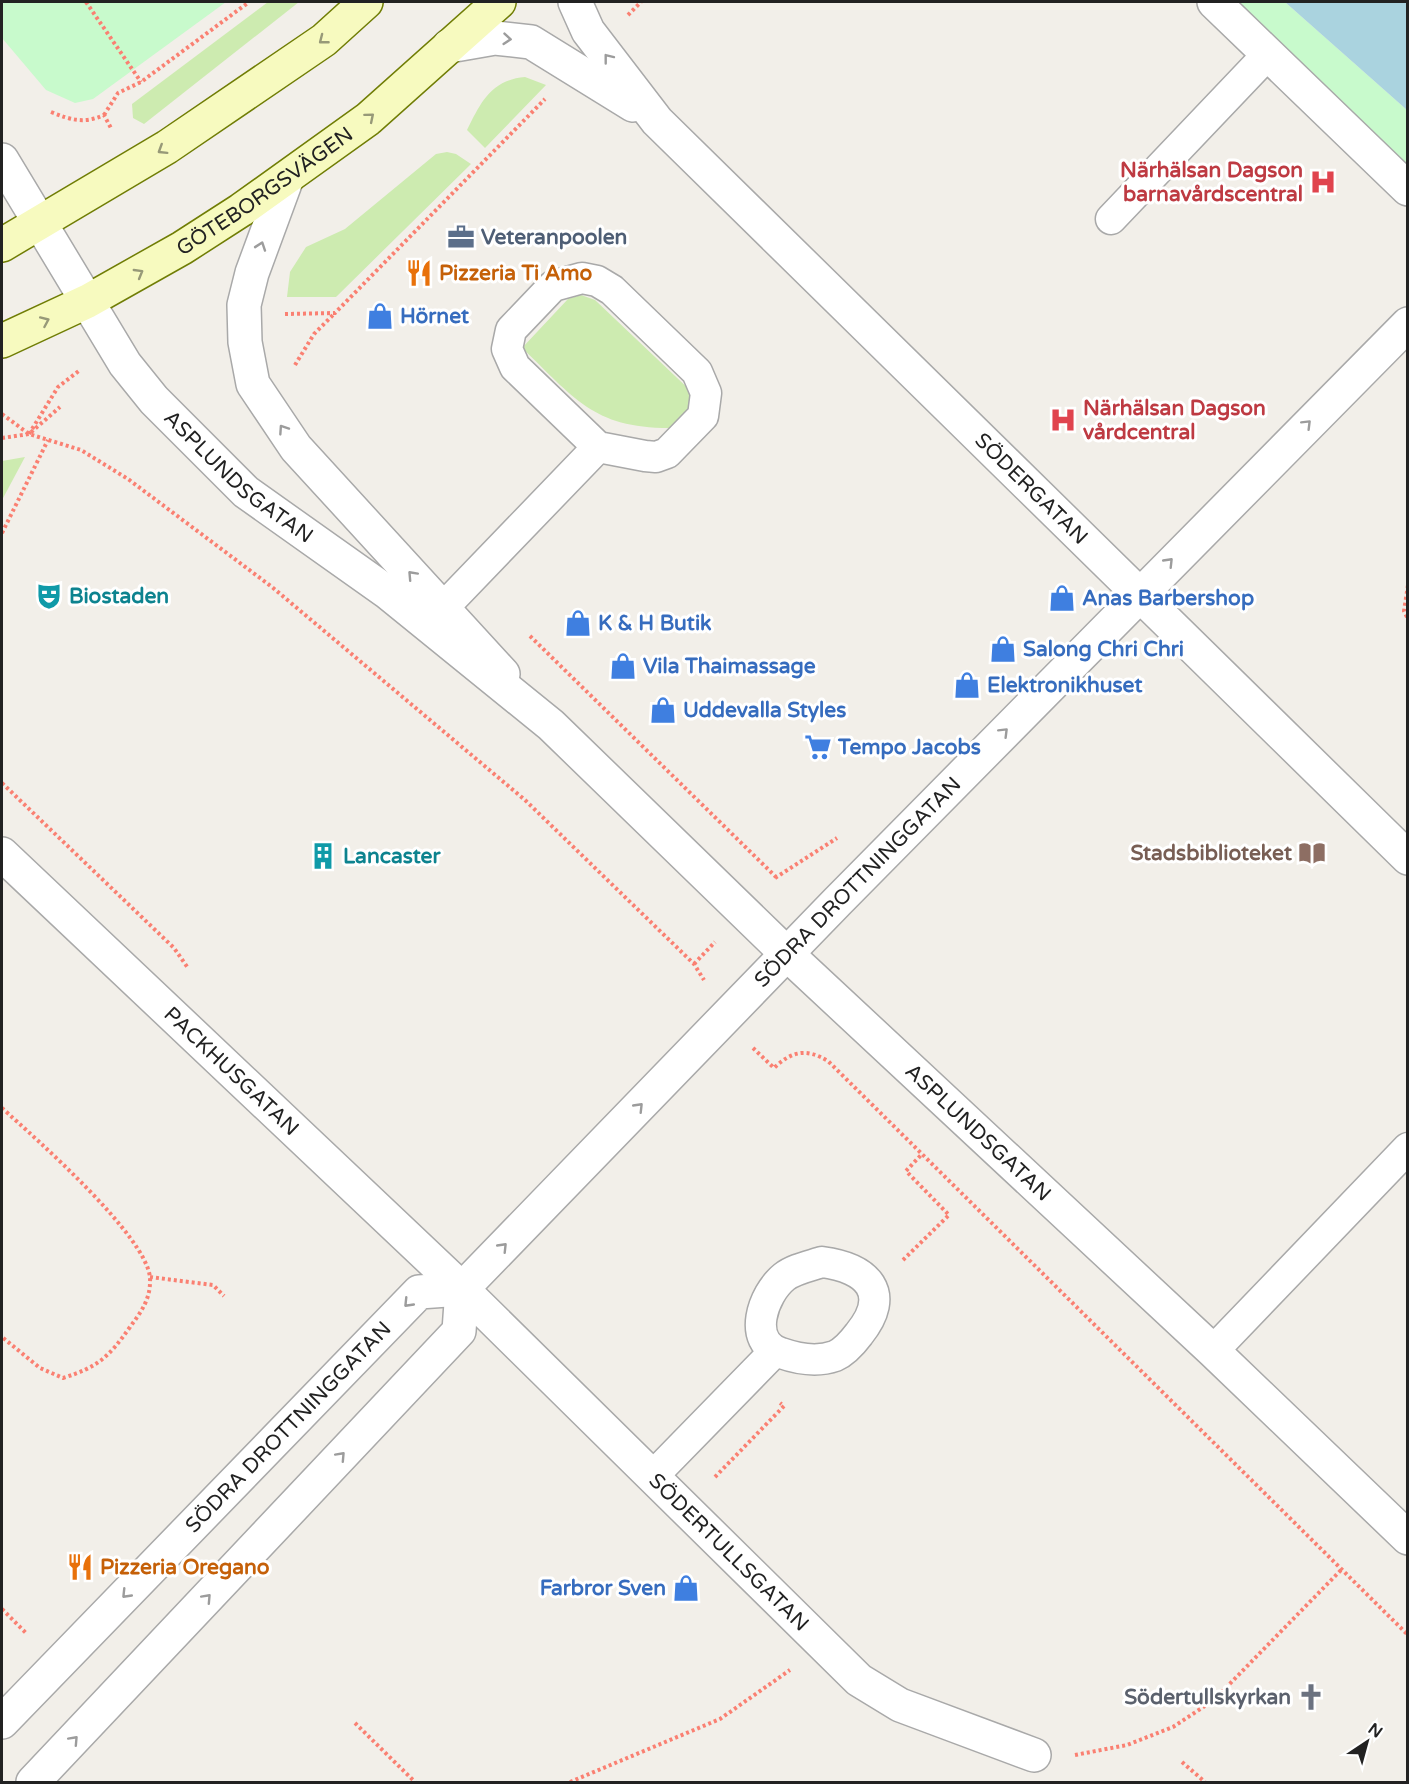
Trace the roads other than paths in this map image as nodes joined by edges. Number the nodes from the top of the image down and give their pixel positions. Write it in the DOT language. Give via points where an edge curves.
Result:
graph roads {
  1 [pos="366,2"];
  2 [pos="499,2"];
  3 [pos="575,2"];
  4 [pos="1214,2"];
  5 [pos="449,46"];
  6 [pos="1268,54"];
  7 [pos="657,121"];
  8 [pos="2,160"];
  9 [pos="287,178"];
  10 [pos="1407,189"];
  11 [pos="1111,219"];
  12 [pos="40,224"];
  13 [pos="2,245"];
  14 [pos="88,301"];
  15 [pos="1407,324"];
  16 [pos="2,341"];
  17 [pos="598,447"];
  18 [pos="1139,594"];
  19 [pos="443,609"];
  20 [pos="552,726"];
  21 [pos="2,854"];
  22 [pos="1407,858"];
  23 [pos="787,954"];
  24 [pos="1407,1148"];
  25 [pos="462,1289"];
  26 [pos="775,1351"];
  27 [pos="1213,1351"];
  28 [pos="652,1477"];
  29 [pos="1407,1538"];
  30 [pos="2,1722"];
  31 [pos="1034,1755"];
  32 [pos="33,1782"];
  1 -- 12 [label="main road, one-way" via="314,47 167,147"];
  2 -- 5 [label="main road, GÖTEBORGSVÄGEN"];
  7 -- 3 [label="street, SÖDERGATAN, one-way" via="588,31"];
  4 -- 6 [label="street"];
  5 -- 7 [label="street, SÖDERGATAN, one-way" via="495,38 531,42"];
  9 -- 5 [label="main road, GÖTEBORGSVÄGEN, one-way" via="368,119"];
  6 -- 10 [label="street"];
  6 -- 11 [label="lane"];
  7 -- 18 [label="street, SÖDERGATAN"];
  8 -- 12 [label="street, ASPLUNDSGATAN"];
  14 -- 9 [label="main road, GÖTEBORGSVÄGEN, one-way" via="182,248"];
  19 -- 9 [label="street, ASPLUNDSGATAN, one-way" via="296,448 253,384 244,342 244,305"];
  12 -- 13 [label="main road"];
  12 -- 14 [label="street, ASPLUNDSGATAN"];
  16 -- 14 [label="main road, GÖTEBORGSVÄGEN, one-way"];
  14 -- 20 [label="street, ASPLUNDSGATAN" via="111,345 154,400 246,492 387,592"];
  18 -- 15 [label="street, SÖDRA DROTTNINGGATAN, one-way"];
  17 -- 17 [label="lane" via="656,457 666,453 703,416 706,393 697,372 612,290 582,278 553,286 511,330 507,350 515,367"];
  17 -- 19 [label="lane"];
  18 -- 22 [label="street, SÖDERGATAN"];
  23 -- 18 [label="street, SÖDRA DROTTNINGGATAN, one-way"];
  19 -- 20 [label="street, ASPLUNDSGATAN"];
  20 -- 23 [label="street, ASPLUNDSGATAN"];
  21 -- 25 [label="street, PACKHUSGATAN"];
  25 -- 23 [label="street, SÖDRA DROTTNINGGATAN, one-way"];
  23 -- 27 [label="street, ASPLUNDSGATAN"];
  24 -- 27 [label="lane"];
  25 -- 28 [label="street, SÖDERTULLSGATAN"];
  25 -- 30 [label="street, SÖDRA DROTTNINGGATAN, one-way" via="419,1292"];
  32 -- 25 [label="street, one-way" via="459,1332"];
  26 -- 26 [label="lane" via="763,1335 760,1314 784,1276 822,1262 843,1264 861,1273 874,1289 874,1309 866,1326 836,1355 815,1360"];
  26 -- 28 [label="lane"];
  27 -- 29 [label="street, ASPLUNDSGATAN"];
  28 -- 31 [label="street, SÖDERTULLSGATAN" via="859,1680 900,1705"];
}
